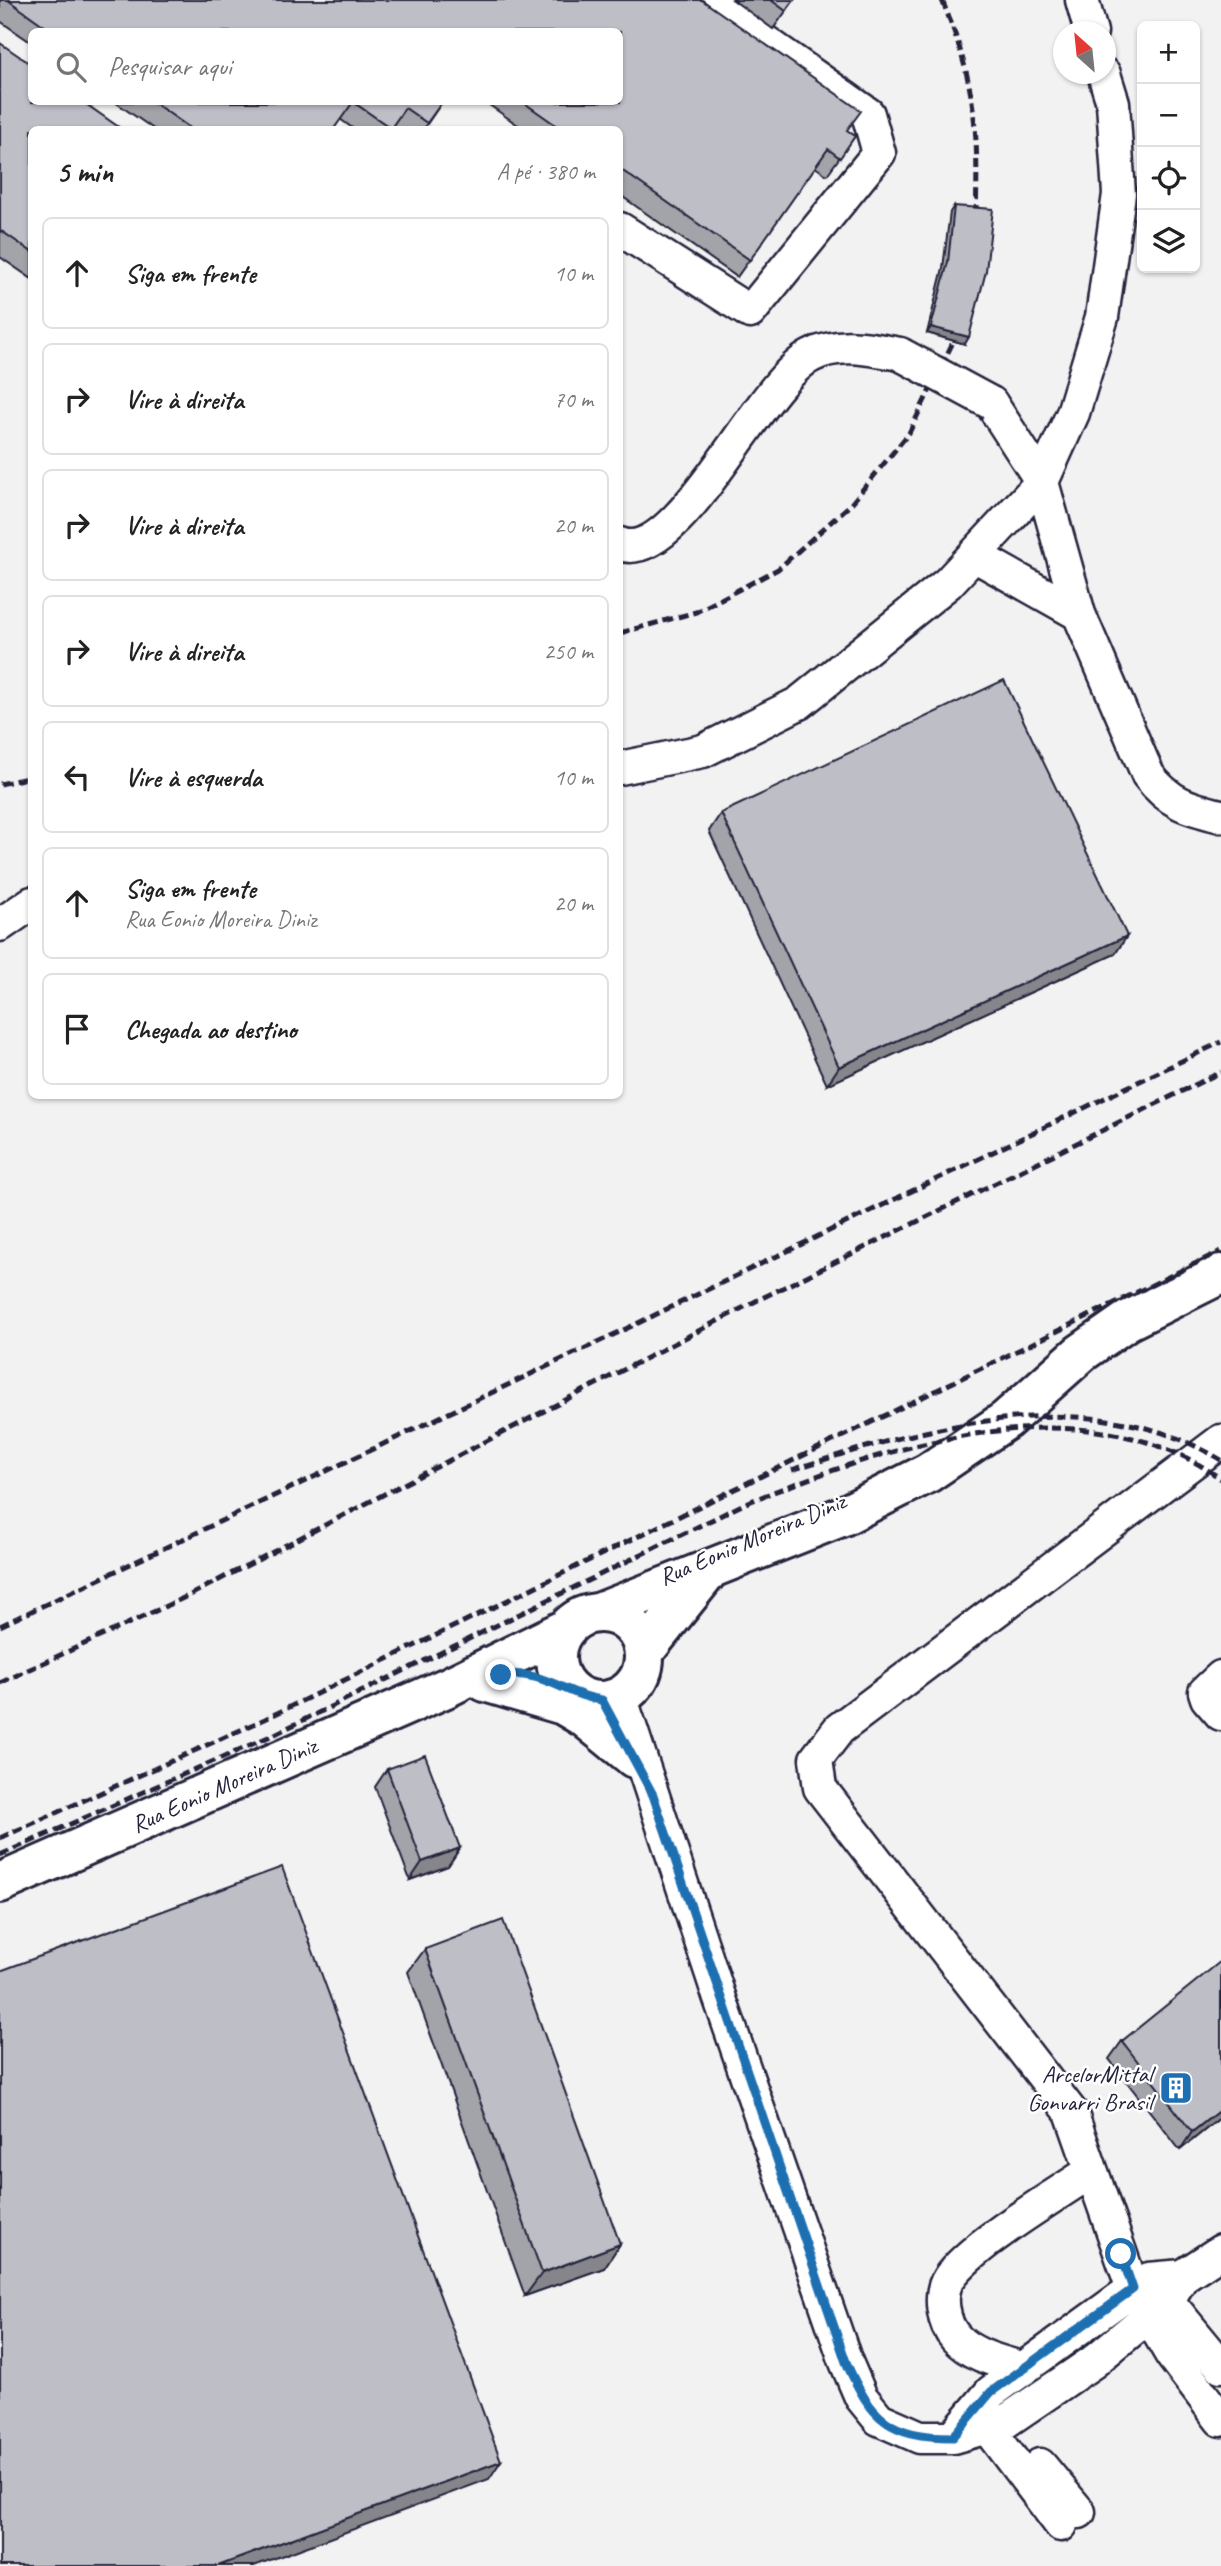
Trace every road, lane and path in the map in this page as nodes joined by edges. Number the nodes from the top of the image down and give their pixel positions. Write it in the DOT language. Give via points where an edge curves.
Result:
graph roads {
  1 [pos="706,0"];
  2 [pos="1082,0"];
  3 [pos="1088,21"];
  4 [pos="1107,84"];
  5 [pos="623,231"];
  6 [pos="1042,482"];
  7 [pos="623,526"];
  8 [pos="653,540"];
  9 [pos="623,545"];
  10 [pos="974,555"];
  11 [pos="1079,614"];
  12 [pos="623,767"];
  13 [pos="1221,816"];
  14 [pos="28,894"];
  15 [pos="0,899"];
  16 [pos="28,906"];
  17 [pos="0,926"];
  18 [pos="1221,1274"];
  19 [pos="1221,1441"];
  20 [pos="928,1473"];
  21 [pos="708,1572"];
  22 [pos="582,1620"];
  23 [pos="644,1652"];
  24 [pos="1221,1677"];
  25 [pos="485,1682"];
  26 [pos="448,1686"];
  27 [pos="597,1695"];
  28 [pos="1221,1714"];
  29 [pos="634,1758"];
  30 [pos="653,1795"];
  31 [pos="0,1883"];
  32 [pos="1090,2172"];
  33 [pos="1221,2251"];
  34 [pos="1156,2292"];
  35 [pos="1221,2366"];
  36 [pos="1024,2370"];
  37 [pos="1221,2420"];
  38 [pos="996,2424"];
  39 [pos="953,2437"];
  40 [pos="1070,2519"];
  1 -- 5 [label="lane" via="868,114 879,153 750,312"];
  2 -- 3 [label="lane"];
  4 -- 6 [label="lane" via="1113,103 1119,194 1102,317 1073,414"];
  6 -- 8 [label="lane, bridge" via="991,403 900,355 860,347 835,348 810,356 779,382 689,508"];
  6 -- 10 [label="lane"];
  6 -- 11 [label="lane"];
  7 -- 8 [label="lane"];
  8 -- 9 [label="lane"];
  10 -- 11 [label="lane"];
  10 -- 12 [label="lane" via="948,583 799,703 703,751"];
  11 -- 13 [label="lane" via="1148,775 1164,796"];
  14 -- 15 [label="lane"];
  16 -- 17 [label="lane"];
  18 -- 20 [label="main road, Rua Eonio Moreira Diniz" via="1127,1321 1081,1353 1006,1420"];
  19 -- 32 [label="lane" via="839,1729 816,1759 820,1788 1071,2112"];
  20 -- 21 [label="main road, Rua Eonio Moreira Diniz" via="843,1516"];
  20 -- 22 [label="lane, Rua Eonio Moreira Diniz" via="841,1501 642,1586"];
  21 -- 22 [label="main road, Rua Eonio Moreira Diniz"];
  21 -- 23 [label="main road, Rua Eonio Moreira Diniz"];
  22 -- 23 [label="main road" via="621,1618 637,1632"];
  22 -- 26 [label="main road, Rua Eonio Moreira Diniz"];
  22 -- 27 [label="main road" via="556,1650 558,1671"];
  23 -- 27 [label="main road" via="634,1685"];
  24 -- 28 [label="lane" via="1205,1692"];
  25 -- 26 [label="main road, Rua Eonio Moreira Diniz"];
  25 -- 27 [label="main road, Rua Eonio Moreira Diniz" via="519,1673"];
  25 -- 29 [label="main road" via="563,1705"];
  26 -- 31 [label="main road, Rua Eonio Moreira Diniz"];
  27 -- 29 [label="lane"];
  27 -- 30 [label="lane"];
  29 -- 30 [label="lane"];
  30 -- 39 [label="lane" via="720,2000 861,2397 879,2419 920,2437"];
  32 -- 34 [label="lane" via="1121,2254"];
  32 -- 36 [label="lane" via="966,2258 947,2280 942,2310 955,2338 979,2354"];
  33 -- 34 [label="lane"];
  34 -- 35 [label="lane"];
  34 -- 36 [label="lane"];
  34 -- 37 [label="lane" via="1171,2354"];
  34 -- 38 [label="lane" via="1093,2362"];
  36 -- 39 [label="lane" via="991,2392"];
  38 -- 39 [label="lane"];
  38 -- 40 [label="lane"];
}
